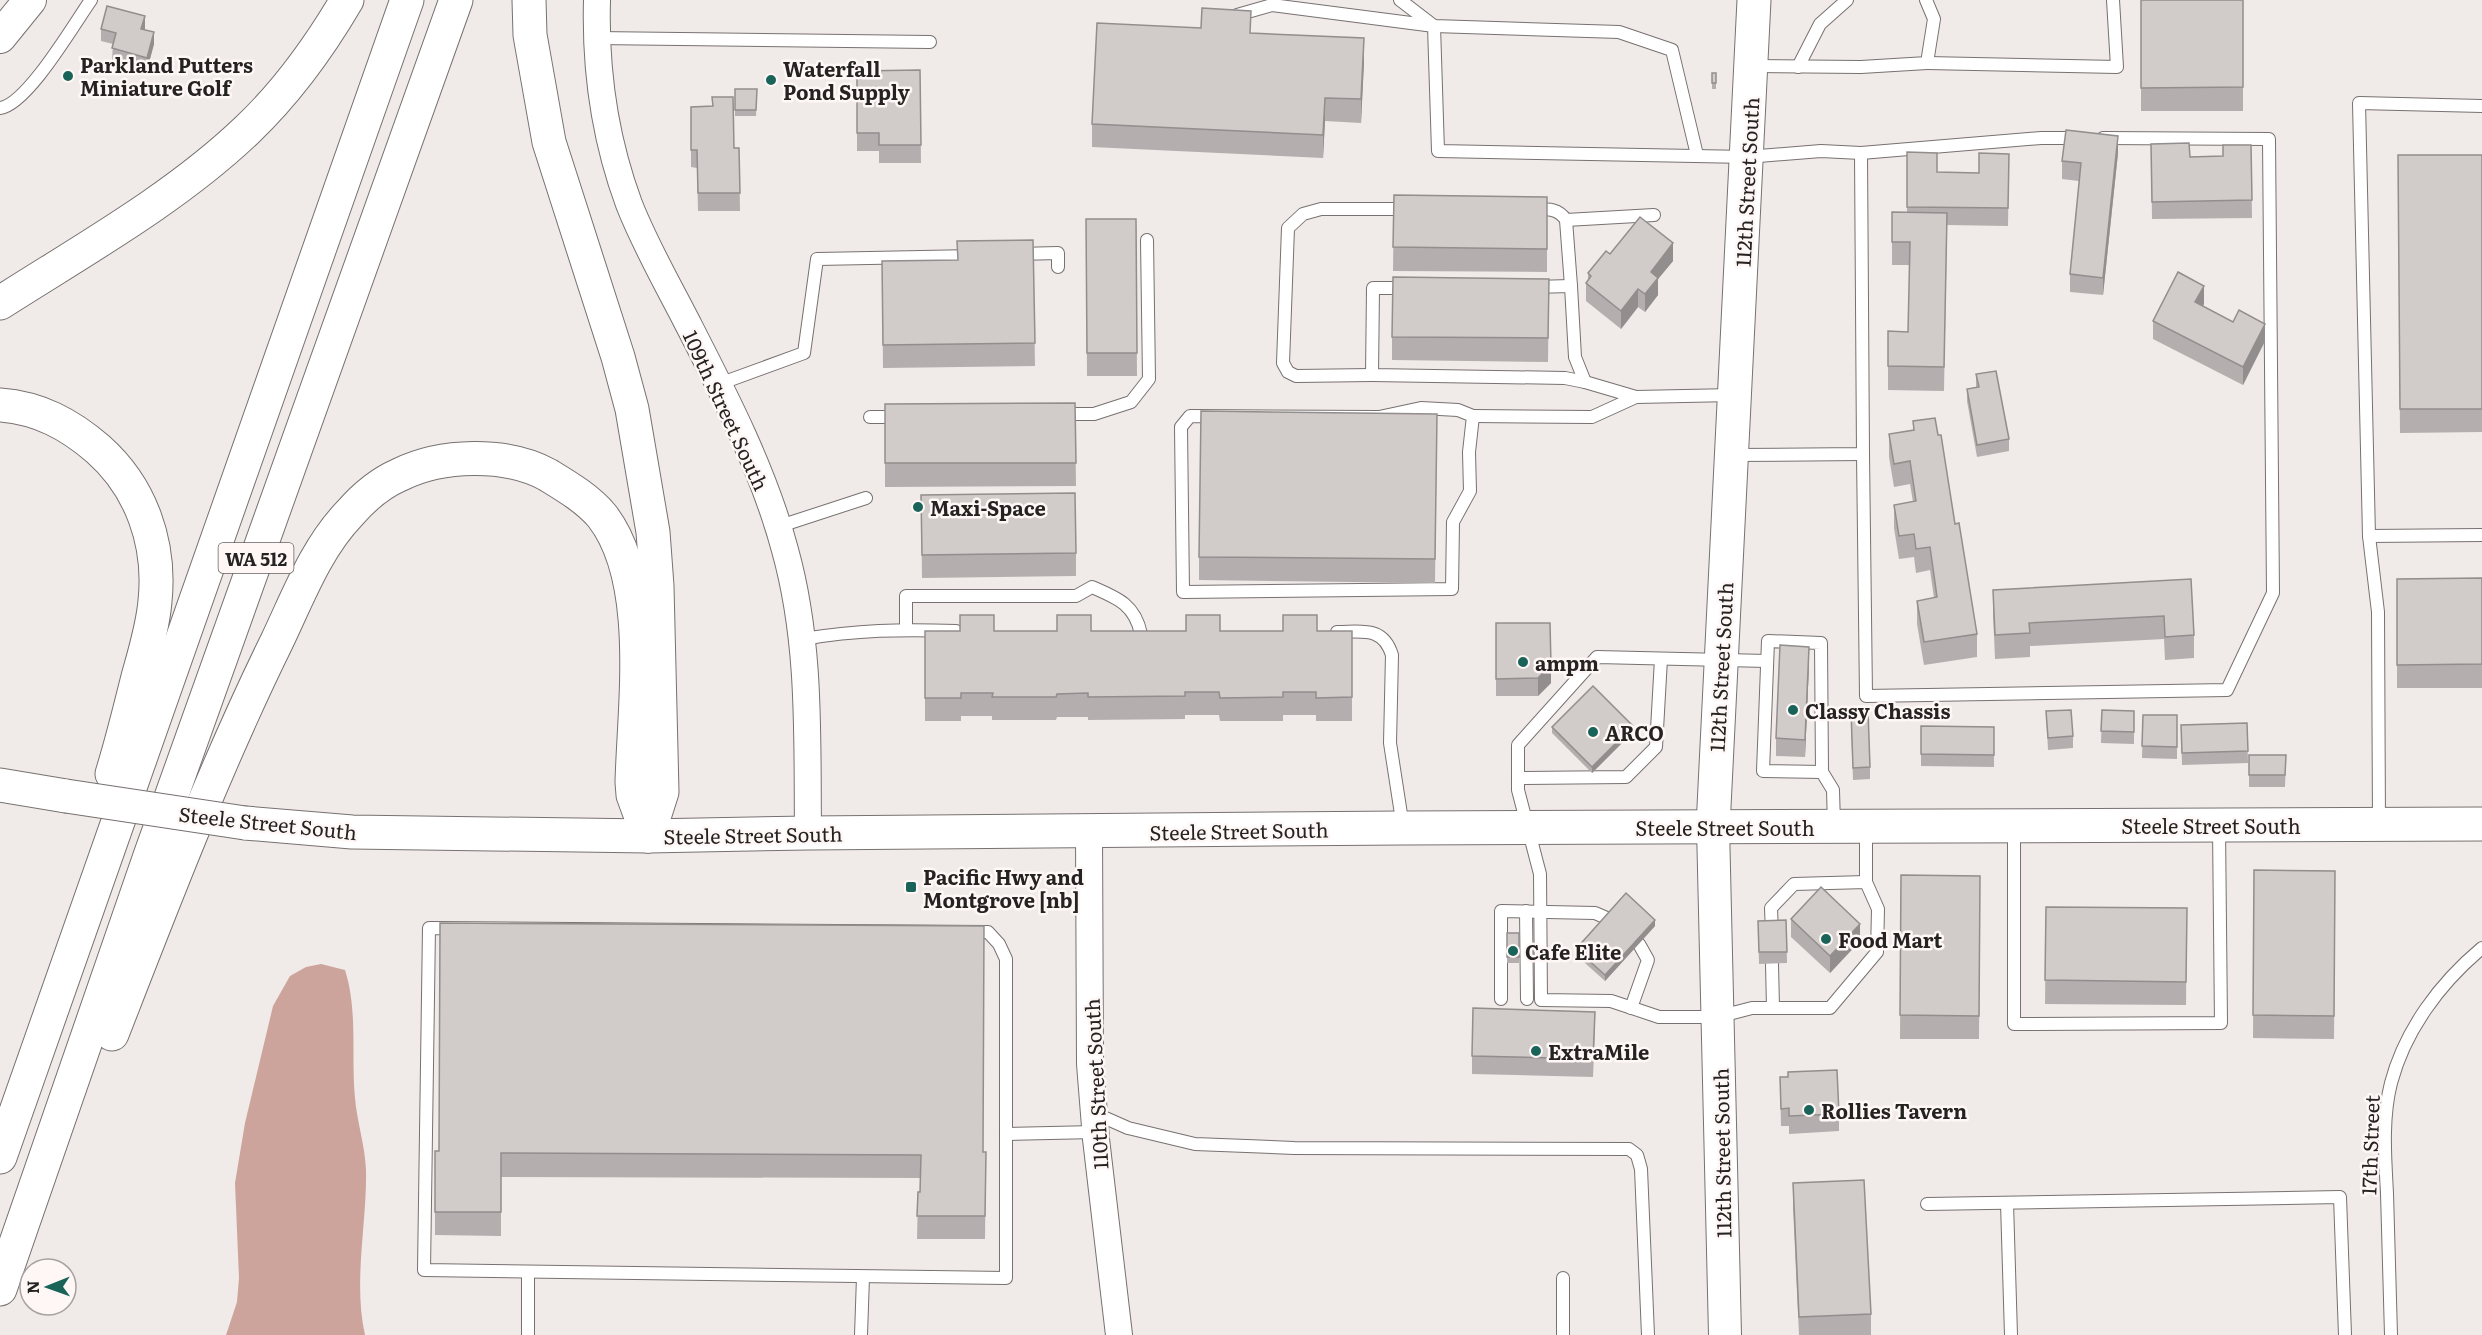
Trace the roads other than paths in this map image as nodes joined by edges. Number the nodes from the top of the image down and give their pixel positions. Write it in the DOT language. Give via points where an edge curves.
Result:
graph roads {
  1 [pos="30,0"];
  2 [pos="91,0"];
  3 [pos="347,0"];
  4 [pos="407,0"];
  5 [pos="456,0"];
  6 [pos="529,0"];
  7 [pos="597,0"];
  8 [pos="1400,0"];
  9 [pos="1754,0"];
  10 [pos="1846,0"];
  11 [pos="1926,0"];
  12 [pos="2113,0"];
  13 [pos="1225,19"];
  14 [pos="1434,26"];
  15 [pos="0,37"];
  16 [pos="596,38"];
  17 [pos="930,42"];
  18 [pos="1927,63"];
  19 [pos="1752,66"];
  20 [pos="1798,67"];
  21 [pos="2482,106"];
  22 [pos="0,108"];
  23 [pos="1861,153"];
  24 [pos="1697,155"];
  25 [pos="1747,157"];
  26 [pos="1423,209"];
  27 [pos="1515,209"];
  28 [pos="1654,215"];
  29 [pos="1566,220"];
  30 [pos="1147,240"];
  31 [pos="1058,267"];
  32 [pos="1571,286"];
  33 [pos="1524,287"];
  34 [pos="1419,288"];
  35 [pos="0,303"];
  36 [pos="1372,375"];
  37 [pos="1585,382"];
  38 [pos="719,384"];
  39 [pos="1734,395"];
  40 [pos="1636,397"];
  41 [pos="0,405"];
  42 [pos="1051,414"];
  43 [pos="915,416"];
  44 [pos="1473,416"];
  45 [pos="870,417"];
  46 [pos="1863,454"];
  47 [pos="1731,455"];
  48 [pos="866,498"];
  49 [pos="777,527"];
  50 [pos="2482,535"];
  51 [pos="2369,536"];
  52 [pos="906,629"];
  53 [pos="965,632"];
  54 [pos="1324,632"];
  55 [pos="1141,634"];
  56 [pos="803,639"];
  57 [pos="1661,659"];
  58 [pos="1720,660"];
  59 [pos="1767,661"];
  60 [pos="1822,772"];
  61 [pos="1518,778"];
  62 [pos="0,784"];
  63 [pos="2482,824"];
  64 [pos="2219,825"];
  65 [pos="2379,825"];
  66 [pos="2014,826"];
  67 [pos="1528,827"];
  68 [pos="1713,827"];
  69 [pos="1850,827"];
  70 [pos="1403,828"];
  71 [pos="1089,831"];
  72 [pos="808,833"];
  73 [pos="648,836"];
  74 [pos="1866,882"];
  75 [pos="1526,911"];
  76 [pos="1540,911"];
  77 [pos="1609,919"];
  78 [pos="1772,933"];
  79 [pos="1639,944"];
  80 [pos="2481,949"];
  81 [pos="1772,964"];
  82 [pos="1502,999"];
  83 [pos="1527,999"];
  84 [pos="1631,1008"];
  85 [pos="1773,1008"];
  86 [pos="1718,1017"];
  87 [pos="15,1113"];
  88 [pos="61,1117"];
  89 [pos="1095,1122"];
  90 [pos="1006,1134"];
  91 [pos="0,1157"];
  92 [pos="2007,1203"];
  93 [pos="1927,1204"];
  94 [pos="528,1272"];
  95 [pos="863,1276"];
  96 [pos="1563,1278"];
  97 [pos="0,1289"];
  98 [pos="528,1335"];
  99 [pos="861,1335"];
  100 [pos="1119,1335"];
  101 [pos="1563,1335"];
  102 [pos="1648,1335"];
  103 [pos="1725,1335"];
  104 [pos="2011,1335"];
  105 [pos="2345,1335"];
  106 [pos="2391,1335"];
  1 -- 15 [label="street"];
  2 -- 22 [label="lane" via="37,78 8,107"];
  3 -- 35 [label="main road" via="302,67 241,135 167,194"];
  4 -- 87 [label="main road, WA 512"];
  5 -- 88 [label="main road, WA 512" via="154,844"];
  6 -- 73 [label="main road" via="530,35 549,142 632,409 653,532 662,792"];
  7 -- 16 [label="street, 109th Street South"];
  8 -- 14 [label="lane"];
  9 -- 19 [label="main road, 112th Street South"];
  10 -- 20 [label="lane" via="1820,24"];
  11 -- 18 [label="lane" via="1934,19"];
  12 -- 18 [label="lane" via="2117,67"];
  13 -- 14 [label="lane" via="1272,5"];
  14 -- 24 [label="lane" via="1619,32 1672,50"];
  14 -- 24 [label="lane" via="1438,151"];
  16 -- 17 [label="lane"];
  16 -- 38 [label="street, 109th Street South" via="611,147 630,206"];
  18 -- 20 [label="lane"];
  19 -- 20 [label="lane"];
  19 -- 25 [label="main road, 112th Street South"];
  21 -- 51 [label="lane" via="2359,103"];
  23 -- 25 [label="lane" via="1821,151"];
  23 -- 46 [label="lane"];
  23 -- 46 [label="lane" via="2041,138 2269,139 2274,593 2227,690 1866,696"];
  24 -- 25 [label="lane"];
  25 -- 39 [label="main road, 112th Street South"];
  26 -- 36 [label="lane" via="1321,209 1303,214 1288,228 1283,363 1288,372 1296,376"];
  27 -- 29 [label="lane" via="1549,209 1561,213"];
  28 -- 29 [label="lane"];
  29 -- 32 [label="lane"];
  30 -- 42 [label="lane" via="1149,379 1131,402 1094,414"];
  31 -- 38 [label="lane" via="1058,254 817,259 804,353"];
  32 -- 33 [label="lane"];
  32 -- 37 [label="lane" via="1575,357"];
  34 -- 36 [label="lane" via="1373,288"];
  36 -- 37 [label="lane" via="1565,378"];
  37 -- 40 [label="lane"];
  38 -- 49 [label="street, 109th Street South"];
  39 -- 40 [label="lane"];
  39 -- 47 [label="main road, 112th Street South"];
  40 -- 44 [label="lane" via="1592,417"];
  41 -- 87 [label="main road" via="42,412 104,455 144,510 156,575 151,626 121,744 33,1014"];
  43 -- 45 [label="lane"];
  44 -- 44 [label="lane" via="1458,410 1421,408 1379,417 1190,416 1180,427 1183,592 1452,590 1453,522 1470,491"];
  46 -- 47 [label="lane"];
  47 -- 58 [label="main road, 112th Street South"];
  48 -- 49 [label="lane"];
  49 -- 56 [label="street, 109th Street South" via="796,595"];
  50 -- 51 [label="lane"];
  51 -- 65 [label="lane" via="2378,612"];
  52 -- 53 [label="lane"];
  52 -- 55 [label="lane" via="906,596 1076,596 1092,587 1119,599 1138,617"];
  52 -- 56 [label="lane"];
  54 -- 70 [label="lane" via="1371,633 1382,636 1389,645 1390,743"];
  56 -- 72 [label="street, 109th Street South"];
  57 -- 58 [label="lane"];
  57 -- 61 [label="lane" via="1597,657 1518,745"];
  57 -- 61 [label="lane" via="1656,747 1626,777"];
  58 -- 59 [label="lane"];
  58 -- 68 [label="main road, 112th Street South"];
  59 -- 60 [label="lane" via="1763,771"];
  59 -- 60 [label="lane" via="1768,641 1821,643"];
  60 -- 69 [label="lane"];
  61 -- 67 [label="lane"];
  62 -- 73 [label="main road, Steele Street South, bridge" via="245,824 352,832"];
  63 -- 65 [label="main road, Steele Street South"];
  64 -- 65 [label="main road, Steele Street South"];
  64 -- 66 [label="main road, Steele Street South"];
  64 -- 66 [label="lane" via="2221,1023 2014,1024"];
  66 -- 69 [label="main road, Steele Street South"];
  67 -- 68 [label="main road, Steele Street South"];
  67 -- 70 [label="main road, Steele Street South"];
  67 -- 76 [label="lane" via="1540,874"];
  68 -- 69 [label="main road, Steele Street South"];
  68 -- 86 [label="street, 112th Street South"];
  69 -- 74 [label="lane"];
  70 -- 71 [label="main road, Steele Street South"];
  71 -- 72 [label="main road, Steele Street South"];
  71 -- 89 [label="street, 110th Street South" via="1090,1064"];
  72 -- 73 [label="main road, Steele Street South"];
  73 -- 88 [label="main road" via="632,782 637,623 624,561 600,514 582,498 526,464 490,458 465,459 401,474 350,512 317,557 232,737 108,1043 85,1086"];
  74 -- 78 [label="lane" via="1794,884 1772,908"];
  74 -- 85 [label="lane" via="1878,909 1877,952 1830,1008"];
  75 -- 76 [label="lane"];
  75 -- 82 [label="lane" via="1501,911"];
  75 -- 83 [label="lane"];
  76 -- 77 [label="lane" via="1595,913"];
  76 -- 84 [label="lane" via="1541,1000 1611,1001"];
  79 -- 84 [label="lane" via="1648,960"];
  80 -- 106 [label="lane, 17th Street" via="2434,997 2408,1040 2391,1083 2386,1168"];
  81 -- 85 [label="lane"];
  84 -- 86 [label="lane" via="1659,1017"];
  85 -- 86 [label="lane" via="1752,1008"];
  86 -- 103 [label="street, 112th Street South"];
  87 -- 91 [label="main road, WA 512"];
  88 -- 97 [label="main road, WA 512"];
  89 -- 90 [label="lane"];
  89 -- 100 [label="street, 110th Street South"];
  89 -- 102 [label="lane" via="1194,1144 1629,1149 1637,1155 1641,1169"];
  90 -- 94 [label="lane" via="1006,959 988,932 429,928 424,1270"];
  90 -- 95 [label="lane" via="1006,1278"];
  92 -- 93 [label="lane"];
  92 -- 104 [label="lane"];
  92 -- 105 [label="lane" via="2340,1197"];
  94 -- 95 [label="lane"];
  94 -- 98 [label="lane"];
  95 -- 99 [label="lane"];
  96 -- 101 [label="lane"];
}
